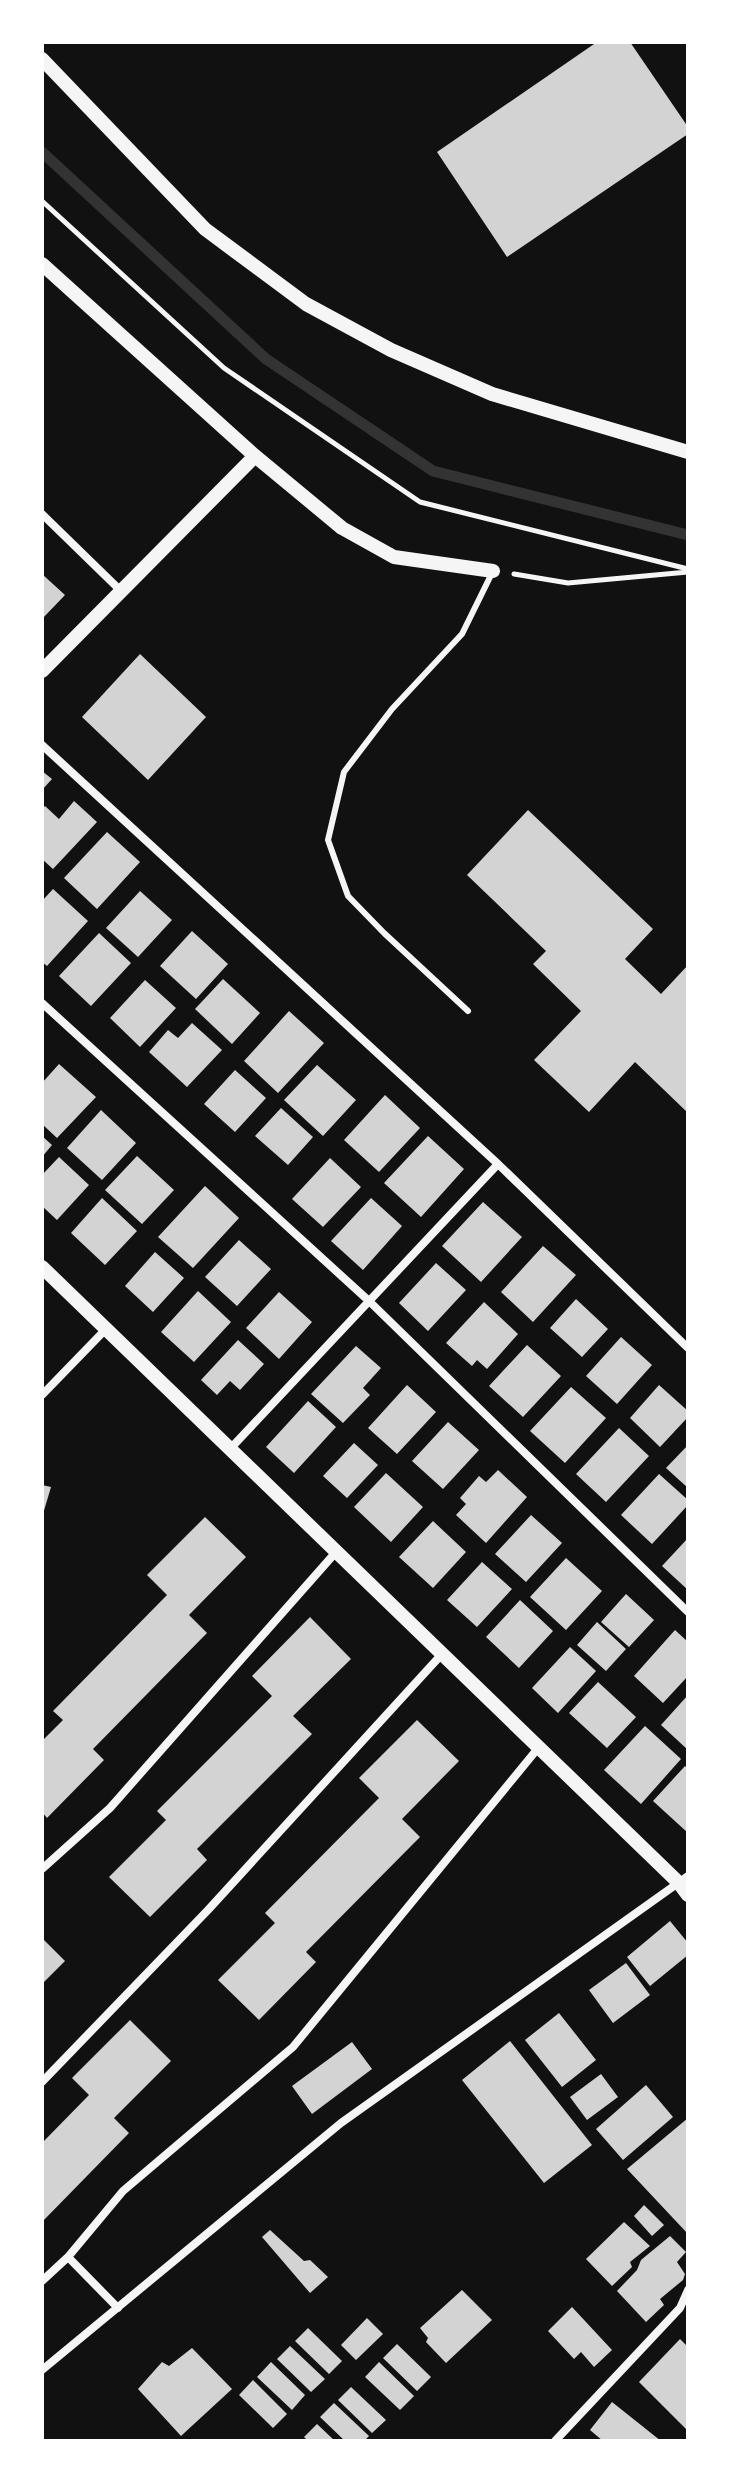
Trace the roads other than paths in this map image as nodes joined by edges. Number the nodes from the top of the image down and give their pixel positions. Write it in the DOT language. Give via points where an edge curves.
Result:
graph roads {
  1 [pos="42,59"];
  2 [pos="42,264"];
  3 [pos="688,452"];
  4 [pos="255,456"];
  5 [pos="42,514"];
  6 [pos="493,571"];
  7 [pos="121,591"];
  8 [pos="42,671"];
  9 [pos="42,745"];
  10 [pos="42,1003"];
  11 [pos="468,1011"];
  12 [pos="498,1164"];
  13 [pos="42,1267"];
  14 [pos="369,1301"];
  15 [pos="106,1329"];
  16 [pos="688,1348"];
  17 [pos="42,1395"];
  18 [pos="230,1449"];
  19 [pos="336,1552"];
  20 [pos="688,1612"];
  21 [pos="442,1654"];
  22 [pos="539,1747"];
  23 [pos="42,1869"];
  24 [pos="685,1885"];
  25 [pos="42,2082"];
  26 [pos="68,2257"];
  27 [pos="42,2281"];
  28 [pos="688,2290"];
  29 [pos="118,2308"];
  30 [pos="42,2370"];
  31 [pos="555,2441"];
  1 -- 3 [label="street" via="205,229 306,304 391,350 492,394"];
  2 -- 4 [label="street"];
  4 -- 6 [label="street" via="342,528 394,557"];
  4 -- 7 [label="street"];
  5 -- 7 [label="street"];
  6 -- 11 [label="lane" via="462,634 392,709 344,772 328,840 348,896"];
  7 -- 8 [label="street"];
  9 -- 12 [label="street"];
  10 -- 14 [label="street"];
  12 -- 14 [label="street"];
  12 -- 16 [label="street"];
  13 -- 15 [label="street"];
  14 -- 18 [label="street"];
  14 -- 20 [label="street"];
  15 -- 17 [label="street"];
  15 -- 18 [label="street"];
  18 -- 19 [label="street"];
  19 -- 21 [label="street"];
  19 -- 23 [label="street" via="110,1808"];
  21 -- 22 [label="street"];
  21 -- 25 [label="street"];
  22 -- 24 [label="street"];
  22 -- 26 [label="street" via="293,2047 123,2191"];
  24 -- 29 [label="street" via="341,2123"];
  26 -- 27 [label="street"];
  26 -- 29 [label="street"];
  28 -- 31 [label="street" via="680,2308"];
  29 -- 30 [label="street"];
}
